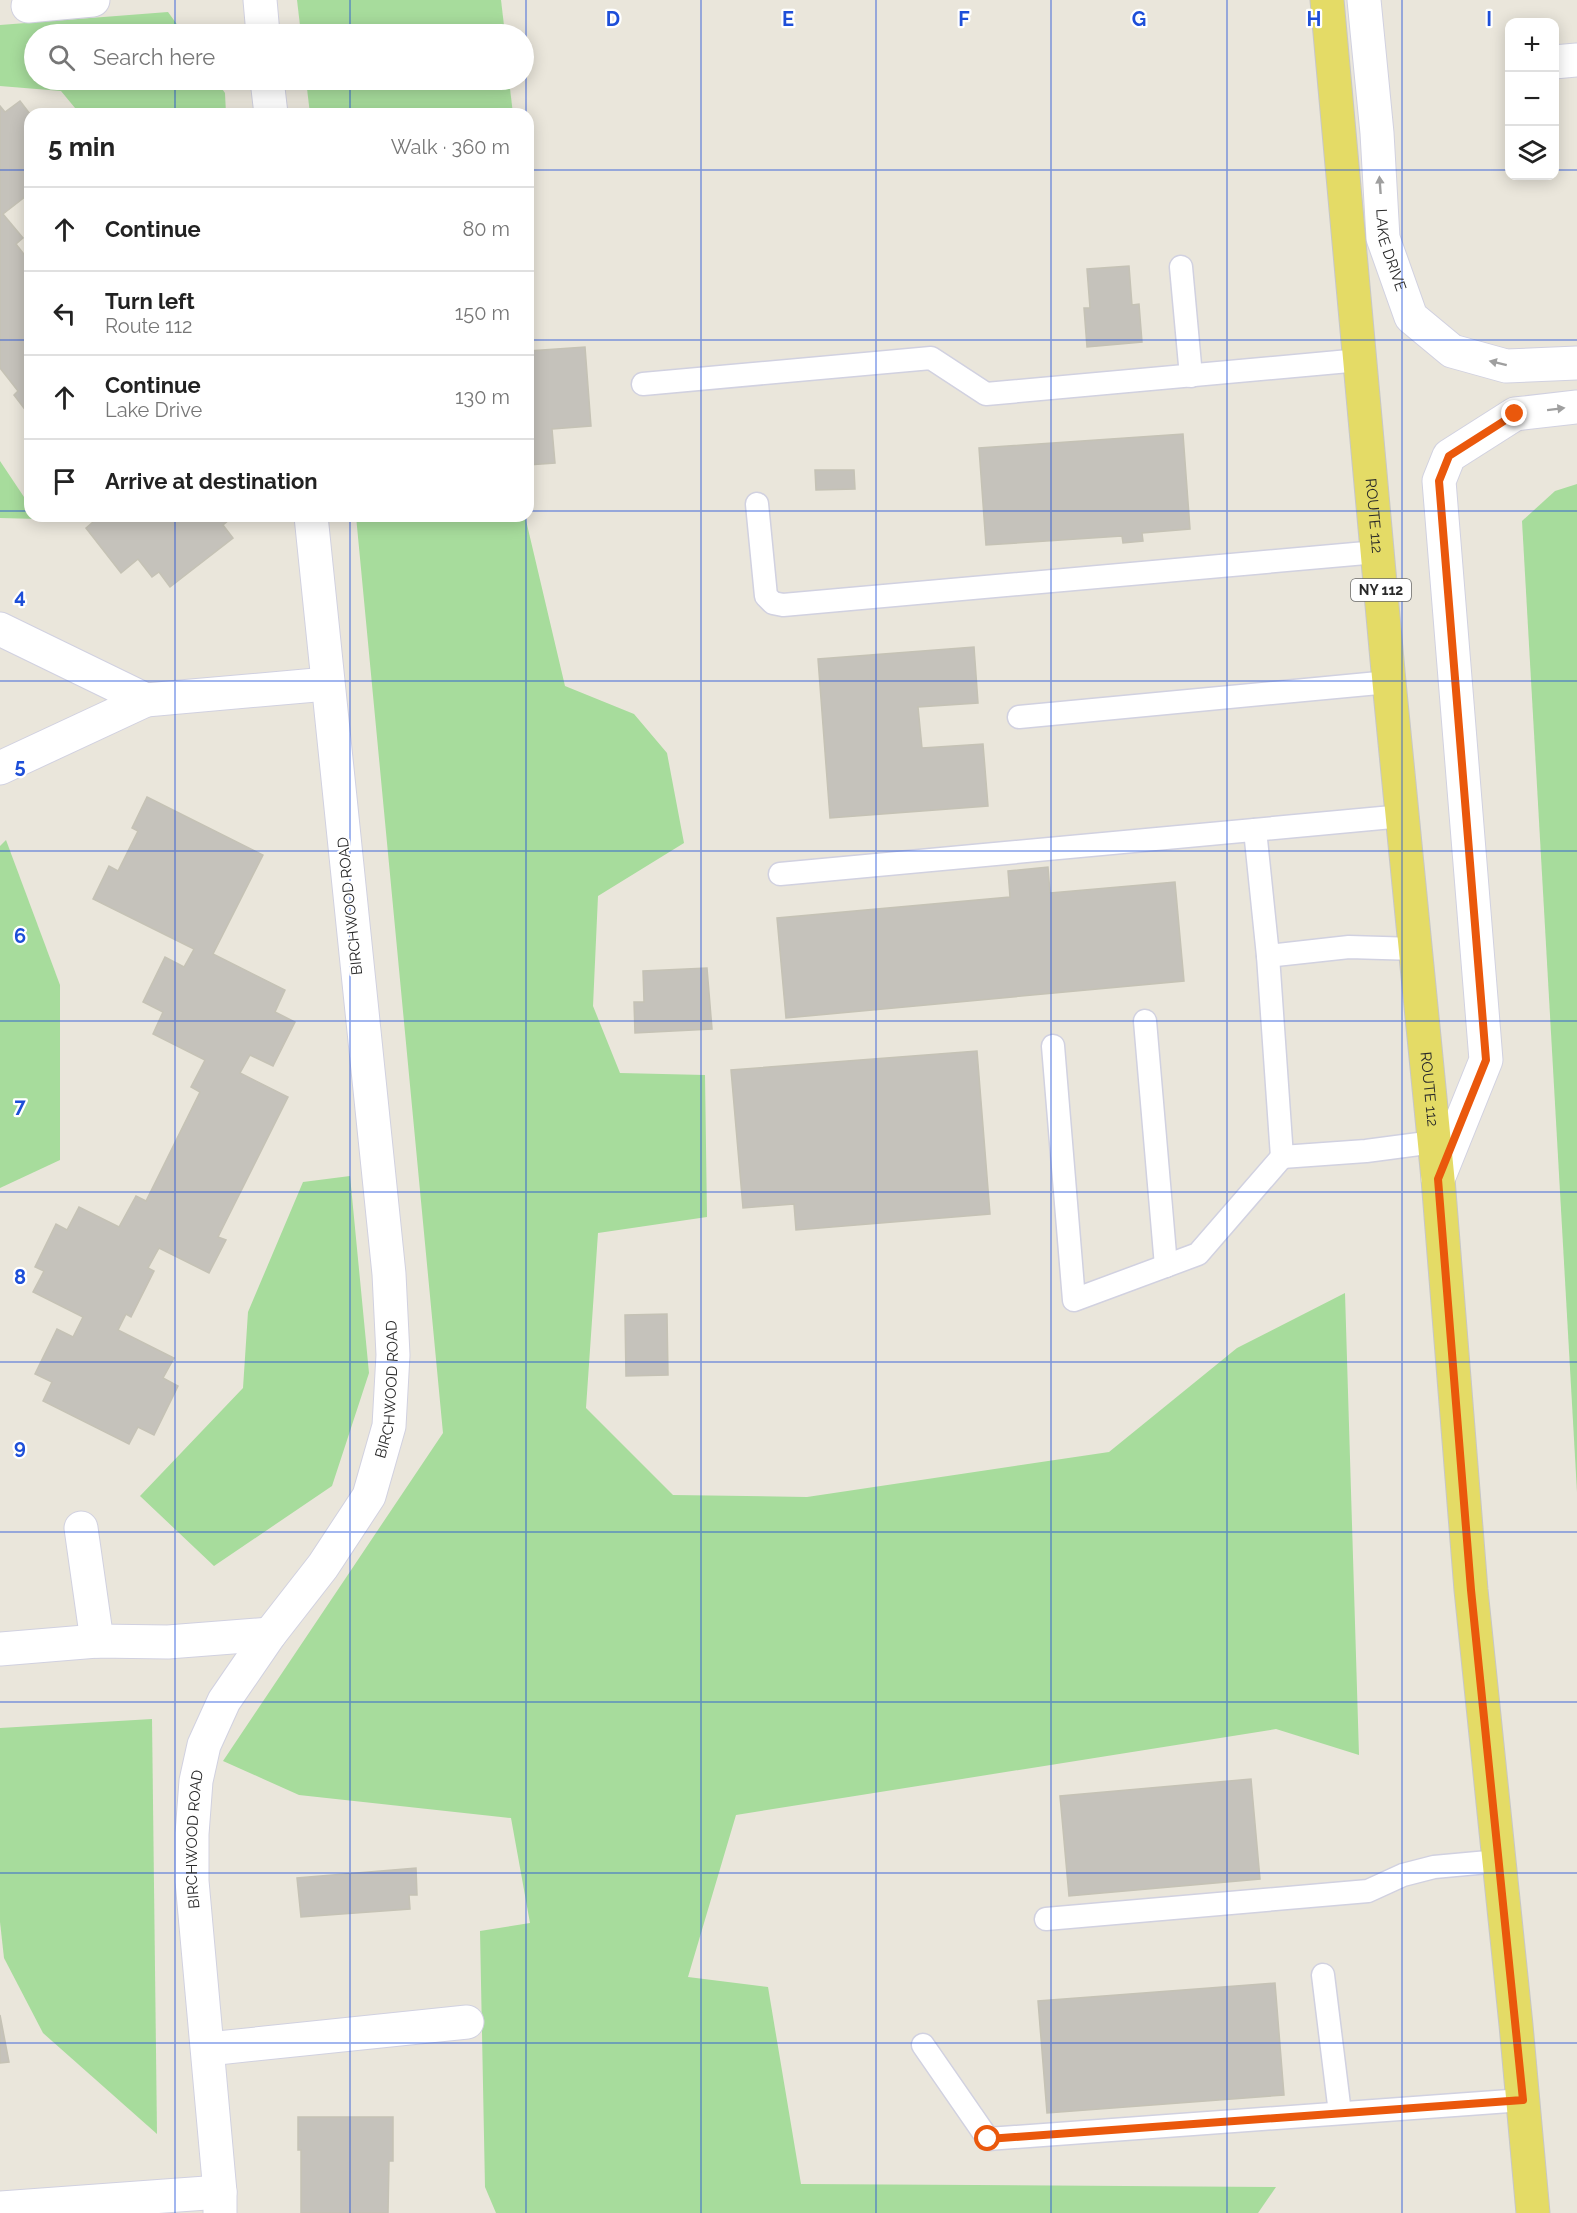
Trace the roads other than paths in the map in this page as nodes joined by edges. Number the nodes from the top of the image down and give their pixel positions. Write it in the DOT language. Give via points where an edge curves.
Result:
graph roads {
  1 [pos="93,0"];
  2 [pos="260,0"];
  3 [pos="1327,0"];
  4 [pos="1364,0"];
  5 [pos="28,6"];
  6 [pos="262,24"];
  7 [pos="1577,60"];
  8 [pos="1559,62"];
  9 [pos="268,90"];
  10 [pos="270,108"];
  11 [pos="1181,267"];
  12 [pos="1360,360"];
  13 [pos="1577,363"];
  14 [pos="1191,376"];
  15 [pos="643,384"];
  16 [pos="1577,407"];
  17 [pos="757,504"];
  18 [pos="312,522"];
  19 [pos="1377,552"];
  20 [pos="0,629"];
  21 [pos="1389,682"];
  22 [pos="327,684"];
  23 [pos="146,700"];
  24 [pos="1019,717"];
  25 [pos="0,768"];
  26 [pos="1403,816"];
  27 [pos="1255,830"];
  28 [pos="780,874"];
  29 [pos="1416,949"];
  30 [pos="1268,956"];
  31 [pos="1145,1021"];
  32 [pos="1053,1046"];
  33 [pos="1434,1142"];
  34 [pos="1282,1157"];
  35 [pos="1438,1179"];
  36 [pos="1166,1266"];
  37 [pos="81,1528"];
  38 [pos="270,1634"];
  39 [pos="97,1641"];
  40 [pos="0,1649"];
  41 [pos="1499,1861"];
  42 [pos="1046,1919"];
  43 [pos="1323,1975"];
  44 [pos="466,2022"];
  45 [pos="923,2045"];
  46 [pos="208,2049"];
  47 [pos="1523,2100"];
  48 [pos="1340,2113"];
  49 [pos="220,2203"];
  50 [pos="0,2208"];
  51 [pos="1533,2213"];
  1 -- 5 [label="street"];
  2 -- 6 [label="street"];
  3 -- 12 [label="main road, ROUTE 112 / NY 112"];
  13 -- 4 [label="street, LAKE DRIVE, one-way" via="1506,366 1452,351 1411,317 1383,238"];
  7 -- 8 [label="street"];
  9 -- 10 [label="street"];
  11 -- 14 [label="lane"];
  12 -- 14 [label="lane"];
  12 -- 19 [label="main road, ROUTE 112 / NY 112"];
  14 -- 15 [label="lane" via="986,394 931,358"];
  35 -- 16 [label="street, one-way" via="1486,1060 1439,481 1449,456 1515,414"];
  17 -- 19 [label="lane" via="766,596 783,605"];
  18 -- 22 [label="street, BIRCHWOOD ROAD"];
  19 -- 21 [label="main road, ROUTE 112 / NY 112"];
  20 -- 23 [label="street"];
  21 -- 24 [label="lane"];
  21 -- 26 [label="main road, ROUTE 112 / NY 112"];
  22 -- 23 [label="street"];
  22 -- 38 [label="street, BIRCHWOOD ROAD" via="389,1274 393,1355 389,1426 369,1496 323,1566"];
  23 -- 25 [label="street"];
  26 -- 27 [label="lane"];
  26 -- 29 [label="main road, ROUTE 112 / NY 112"];
  27 -- 28 [label="lane"];
  27 -- 30 [label="lane"];
  29 -- 30 [label="lane" via="1349,946"];
  29 -- 33 [label="main road, ROUTE 112 / NY 112"];
  30 -- 34 [label="lane"];
  31 -- 36 [label="lane"];
  32 -- 36 [label="lane" via="1074,1300"];
  33 -- 34 [label="lane"];
  33 -- 35 [label="main road, ROUTE 112 / NY 112"];
  34 -- 36 [label="lane" via="1198,1254"];
  35 -- 41 [label="main road, ROUTE 112 / NY 112" via="1471,1590"];
  37 -- 39 [label="street"];
  38 -- 39 [label="street" via="168,1642"];
  38 -- 46 [label="street, BIRCHWOOD ROAD" via="224,1701 204,1745 196,1781 192,1881"];
  39 -- 40 [label="street"];
  41 -- 42 [label="lane" via="1434,1867 1403,1875 1368,1891"];
  41 -- 47 [label="main road, ROUTE 112 / NY 112"];
  43 -- 48 [label="lane"];
  44 -- 46 [label="street"];
  45 -- 48 [label="lane" via="988,2139"];
  46 -- 49 [label="street, BIRCHWOOD ROAD"];
  47 -- 48 [label="lane"];
  47 -- 51 [label="main road, ROUTE 112 / NY 112"];
  49 -- 50 [label="street"];
}
